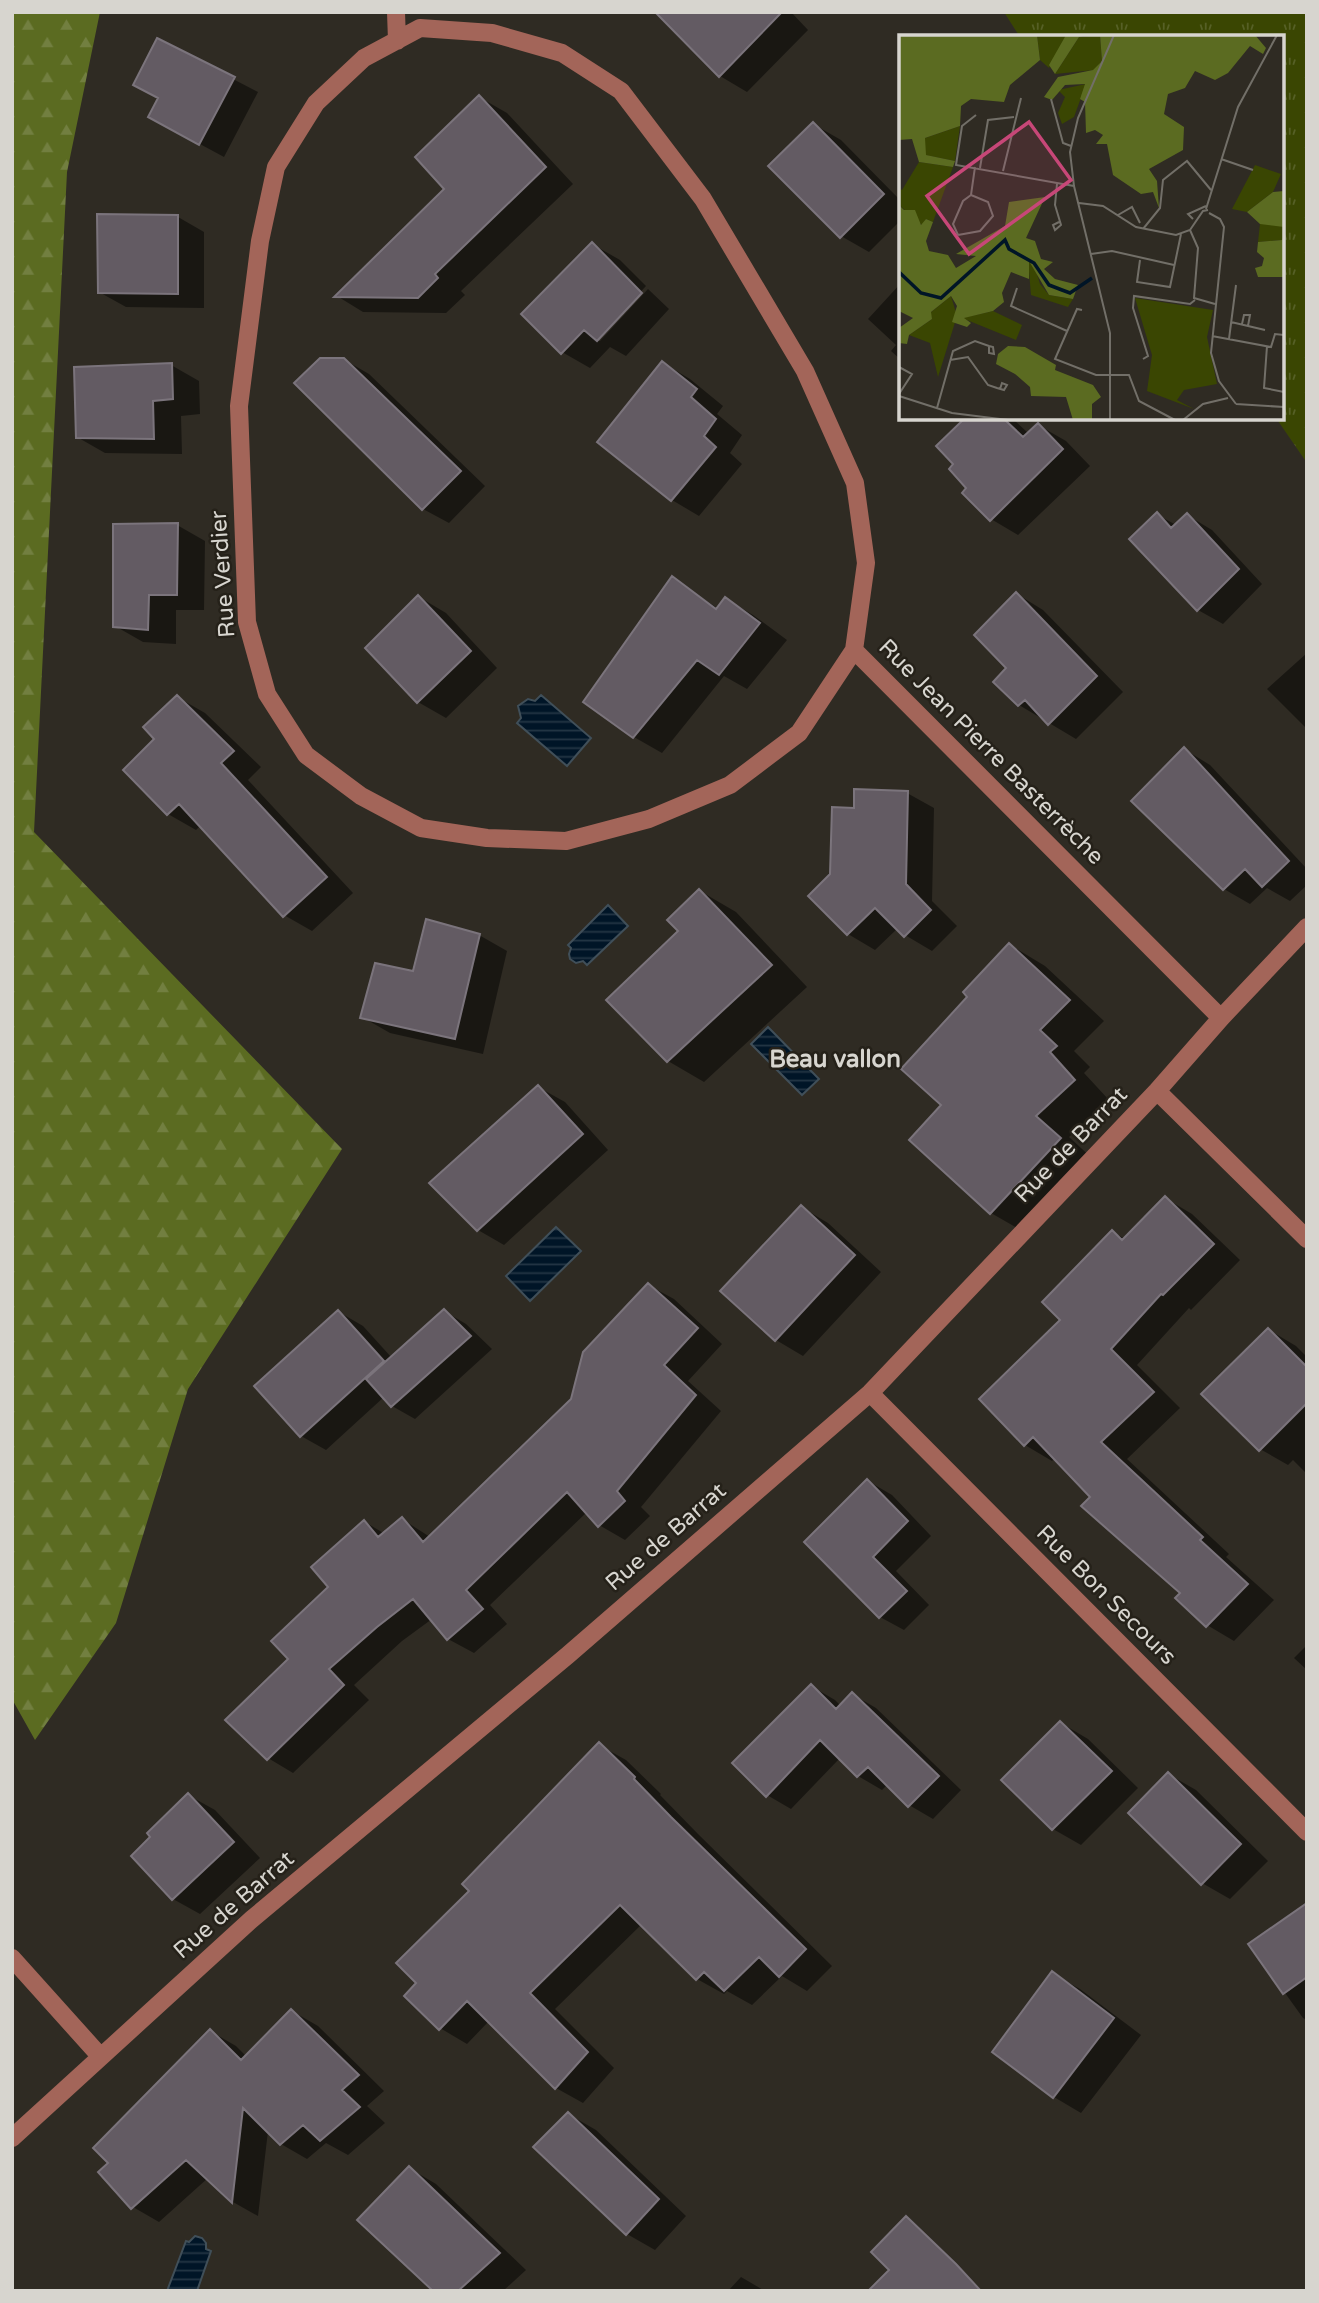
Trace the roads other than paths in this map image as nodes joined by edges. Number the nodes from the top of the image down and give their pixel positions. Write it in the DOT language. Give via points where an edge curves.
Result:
graph roads {
  1 [pos="396,12"];
  2 [pos="397,41"];
  3 [pos="854,650"];
  4 [pos="1307,928"];
  5 [pos="1221,1018"];
  6 [pos="1157,1091"];
  7 [pos="1307,1238"];
  8 [pos="870,1393"];
  9 [pos="1307,1832"];
  10 [pos="12,1958"];
  11 [pos="100,2056"];
  12 [pos="12,2138"];
  1 -- 2 [label="street"];
  2 -- 3 [label="street, Rue Jean Pierre Basterrèche" via="420,28 492,33 562,53 621,91 703,199 805,371 855,483 866,563"];
  2 -- 3 [label="street, Rue Verdier" via="364,58 316,103 276,167 260,241 239,406 247,622 267,694 306,755 361,796 421,828 487,838 566,841 649,819 730,785 799,733"];
  3 -- 5 [label="street, Rue Jean Pierre Basterrèche"];
  4 -- 5 [label="street, Rue de Barrat"];
  5 -- 6 [label="street, Rue de Barrat"];
  6 -- 7 [label="street"];
  6 -- 8 [label="street, Rue de Barrat"];
  8 -- 9 [label="street, Rue Bon Secours"];
  8 -- 11 [label="street, Rue de Barrat" via="253,1919"];
  10 -- 11 [label="street"];
  11 -- 12 [label="street, Rue de Barrat"];
}
